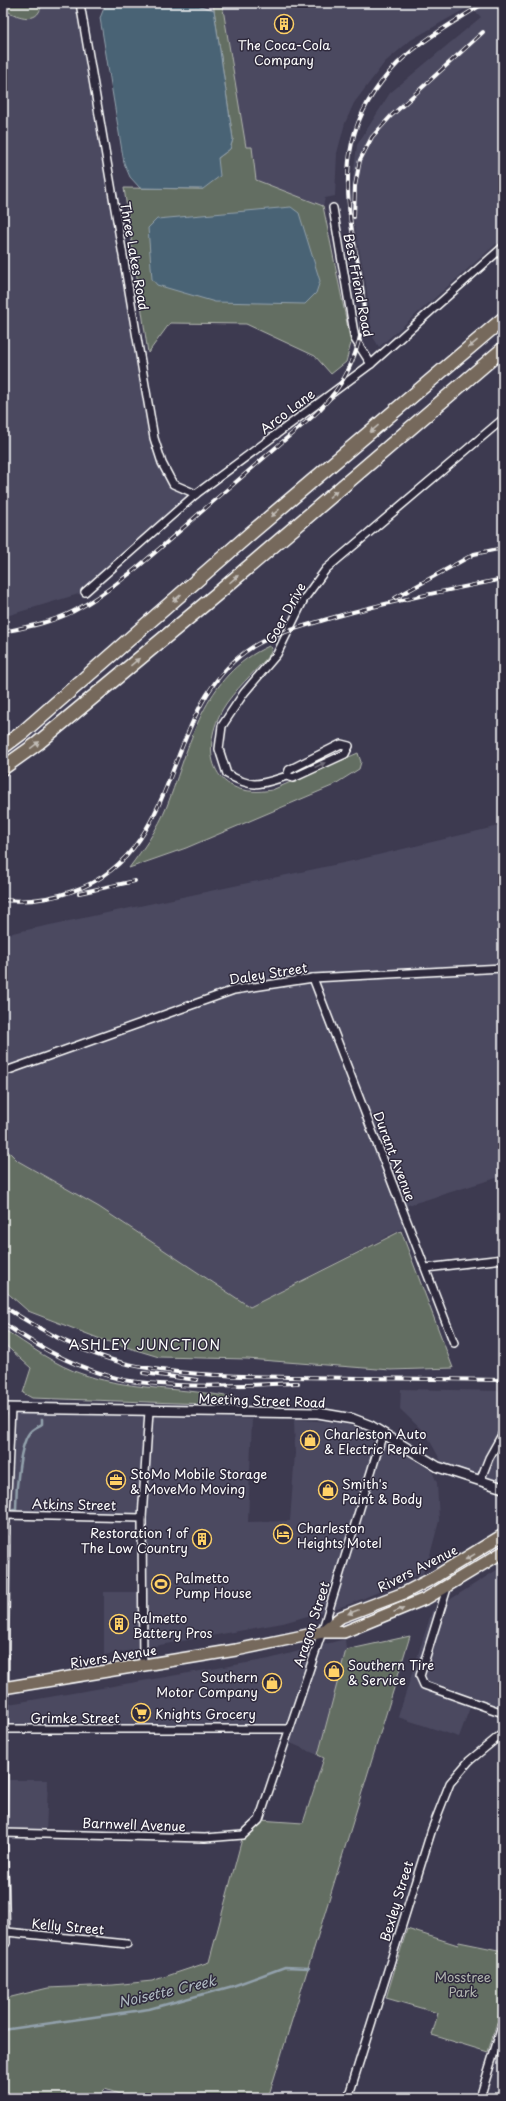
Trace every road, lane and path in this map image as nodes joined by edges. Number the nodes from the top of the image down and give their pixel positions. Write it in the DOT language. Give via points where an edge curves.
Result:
graph roads {
  1 [pos="80,3"];
  2 [pos="333,208"];
  3 [pos="503,247"];
  4 [pos="503,319"];
  5 [pos="503,349"];
  6 [pos="503,357"];
  7 [pos="371,364"];
  8 [pos="426,415"];
  9 [pos="503,419"];
  10 [pos="196,494"];
  11 [pos="85,592"];
  12 [pos="3,747"];
  13 [pos="3,768"];
  14 [pos="287,776"];
  15 [pos="503,968"];
  16 [pos="313,978"];
  17 [pos="3,1072"];
  18 [pos="503,1259"];
  19 [pos="426,1268"];
  20 [pos="454,1343"];
  21 [pos="7,1408"];
  22 [pos="149,1411"];
  23 [pos="383,1433"];
  24 [pos="503,1433"];
  25 [pos="480,1480"];
  26 [pos="503,1488"];
  27 [pos="6,1515"];
  28 [pos="142,1518"];
  29 [pos="503,1535"];
  30 [pos="503,1552"];
  31 [pos="448,1585"];
  32 [pos="322,1632"];
  33 [pos="142,1666"];
  34 [pos="4,1688"];
  35 [pos="503,1713"];
  36 [pos="4,1729"];
  37 [pos="289,1730"];
  38 [pos="503,1733"];
  39 [pos="259,1820"];
  40 [pos="3,1833"];
  41 [pos="7,1932"];
  42 [pos="6,1943"];
  43 [pos="127,1944"];
  44 [pos="503,2023"];
  45 [pos="348,2098"];
  46 [pos="480,2098"];
  1 -- 10 [label="street, Three Lakes Road" via="154,438 162,464 173,484"];
  2 -- 7 [label="street, Best Friend Road" via="355,339"];
  3 -- 7 [label="street, Arco Lane"];
  4 -- 12 [label="highway, one-way"];
  5 -- 8 [label="highway"];
  6 -- 8 [label="highway"];
  7 -- 10 [label="street, Arco Lane"];
  13 -- 8 [label="highway, one-way" via="38,743 205,604"];
  9 -- 14 [label="street, Goer Drive" via="326,569 304,599 277,654 244,693 222,726 219,749 227,774 244,784 264,784"];
  10 -- 11 [label="street, Arco Lane"];
  14 -- 14 [label="street, Goer Drive, one-way" via="292,778 345,754 350,746 341,744 289,770"];
  15 -- 16 [label="street, Daley Street"];
  16 -- 17 [label="street, Daley Street" via="234,990"];
  16 -- 19 [label="street, Durant Avenue"];
  18 -- 19 [label="street"];
  19 -- 20 [label="street, Durant Avenue"];
  21 -- 22 [label="street, Meeting Street Road"];
  21 -- 27 [label="street"];
  22 -- 23 [label="street, Meeting Street Road" via="318,1413 353,1419"];
  22 -- 28 [label="street"];
  23 -- 25 [label="street, Meeting Street Road" via="438,1467"];
  23 -- 32 [label="street, Aragon Street"];
  24 -- 25 [label="street"];
  25 -- 26 [label="street, Meeting Street Road"];
  27 -- 28 [label="street, Atkins Street"];
  27 -- 34 [label="street"];
  28 -- 33 [label="street"];
  29 -- 32 [label="main road, Rivers Avenue, one-way" via="433,1578 404,1593 341,1617"];
  30 -- 31 [label="main road, Rivers Avenue"];
  32 -- 31 [label="main road, Rivers Avenue, one-way" via="344,1632 364,1625 427,1598"];
  31 -- 35 [label="street" via="420,1676 422,1682 424,1686"];
  32 -- 33 [label="main road, Rivers Avenue"];
  32 -- 37 [label="street, Aragon Street"];
  33 -- 34 [label="main road, Rivers Avenue"];
  34 -- 36 [label="street"];
  36 -- 37 [label="street, Grimke Street"];
  36 -- 40 [label="street"];
  37 -- 39 [label="street, Aragon Street"];
  38 -- 45 [label="street, Bexley Street" via="468,1760 450,1783 432,1829"];
  39 -- 40 [label="street, Barnwell Avenue" via="243,1835 205,1838"];
  40 -- 41 [label="street"];
  41 -- 42 [label="street"];
  41 -- 43 [label="street, Kelly Street"];
  44 -- 46 [label="street"];
}
